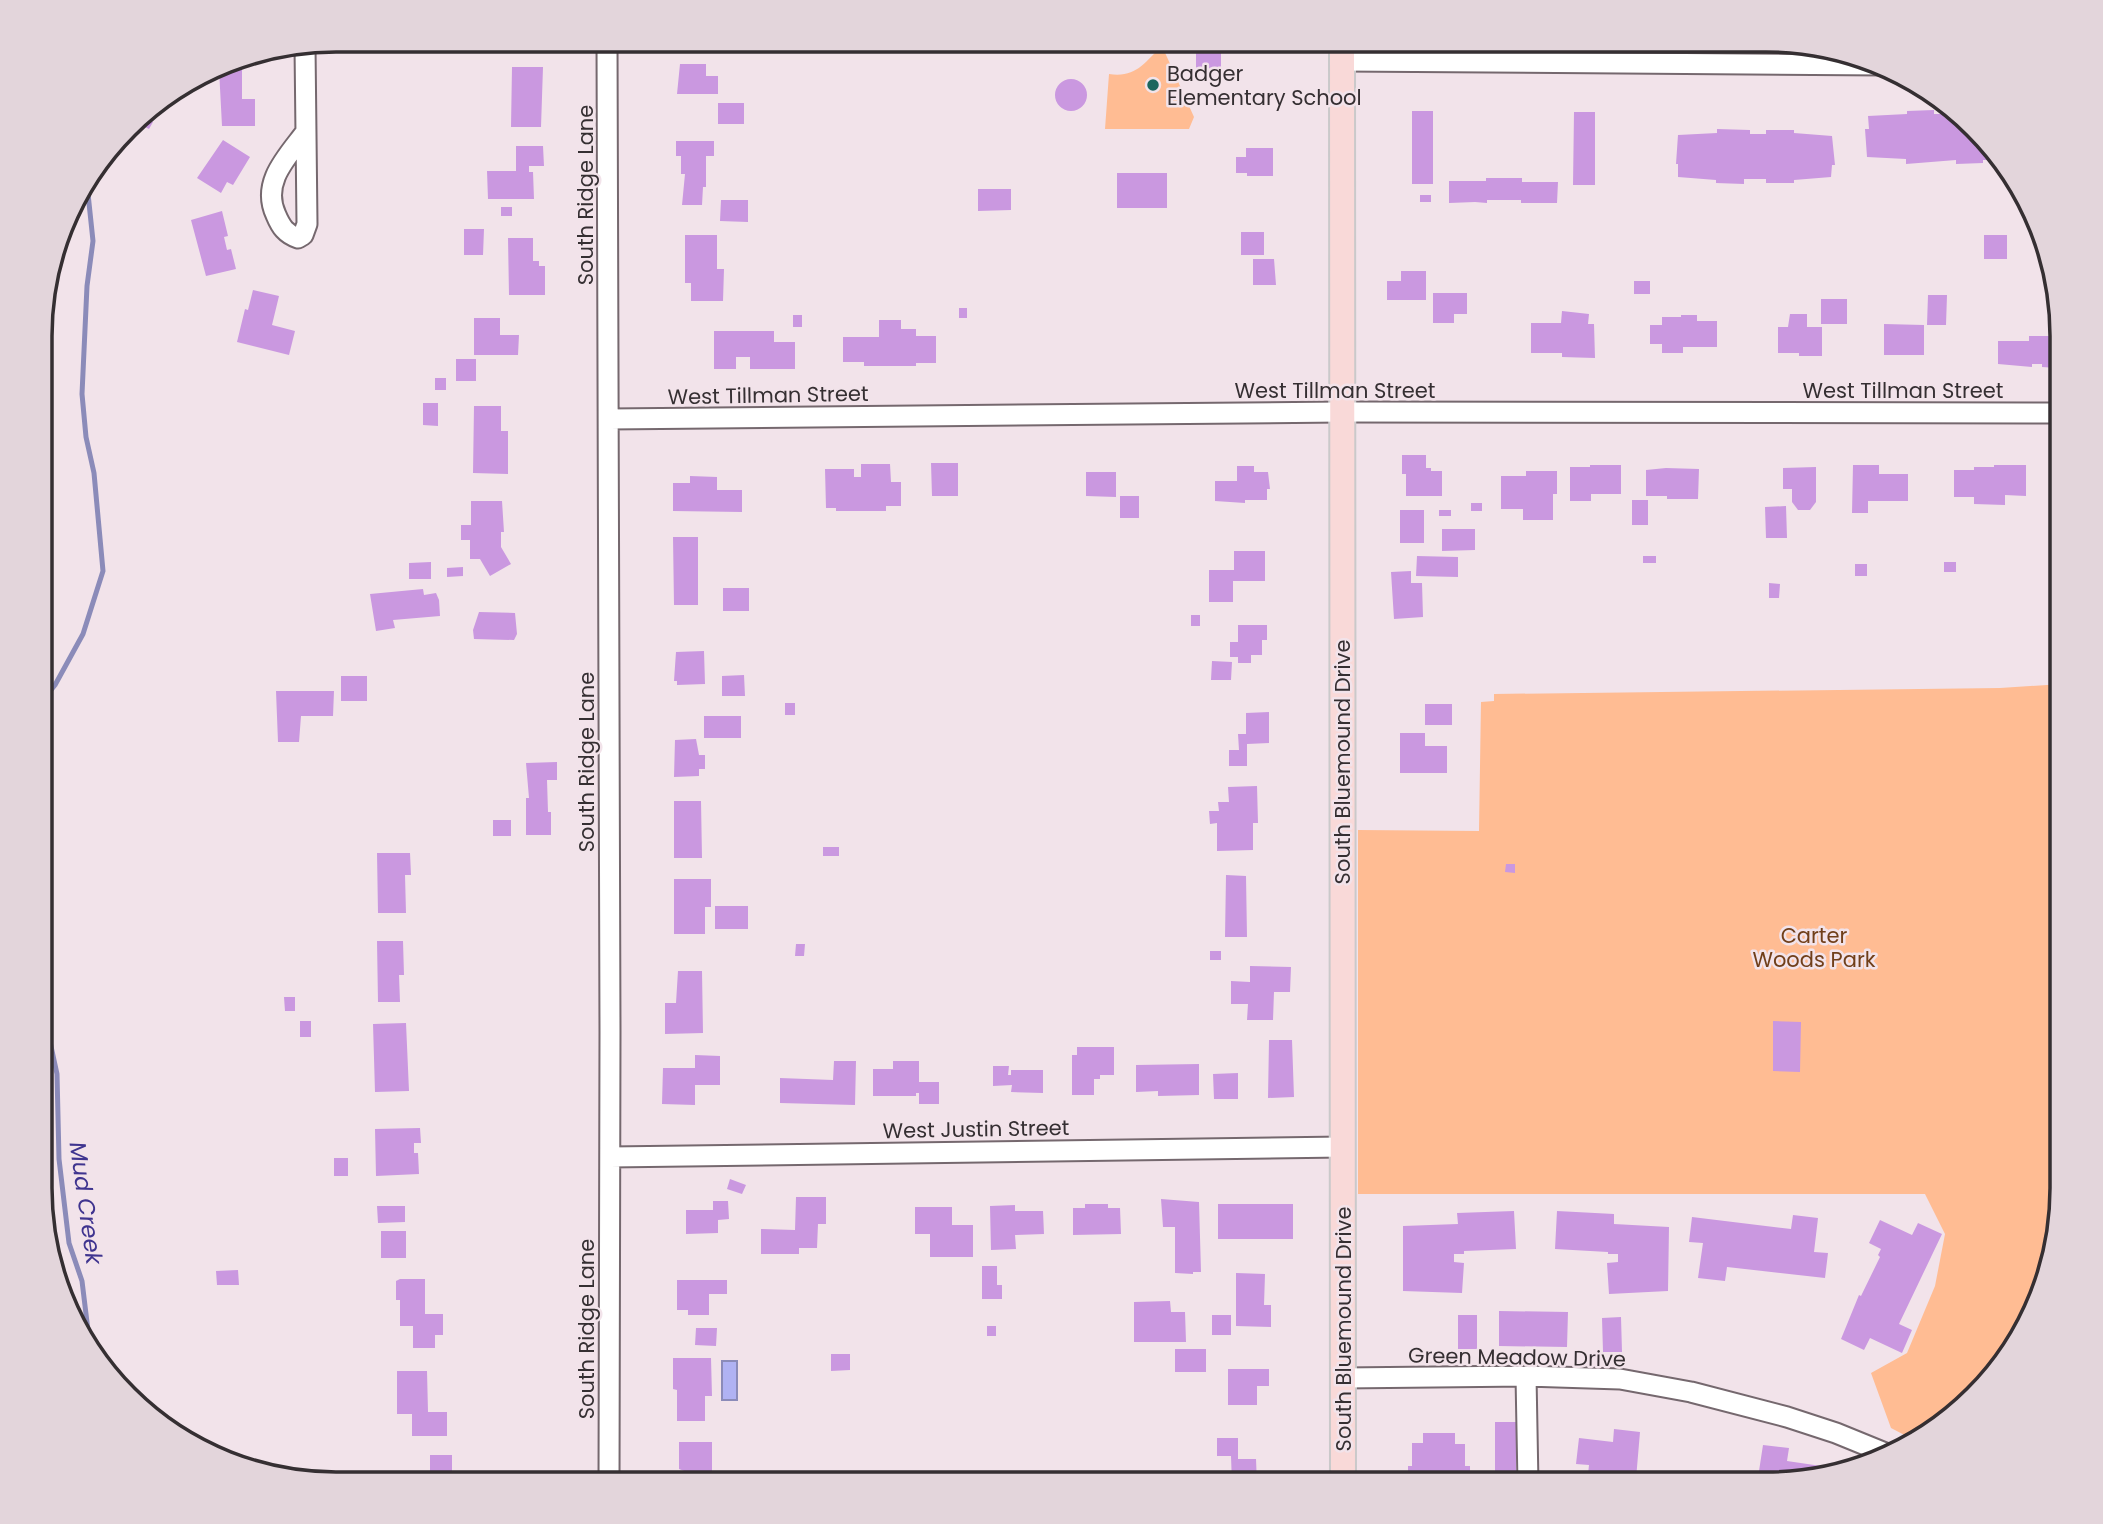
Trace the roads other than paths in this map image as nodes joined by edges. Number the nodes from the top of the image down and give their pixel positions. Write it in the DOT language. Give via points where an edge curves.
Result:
graph roads {
  1 [pos="607,52"];
  2 [pos="1341,52"];
  3 [pos="1380,52"];
  4 [pos="305,54"];
  5 [pos="1846,64"];
  6 [pos="305,133"];
  7 [pos="1342,412"];
  8 [pos="2050,414"];
  9 [pos="609,419"];
  10 [pos="1343,1147"];
  11 [pos="610,1157"];
  12 [pos="1526,1376"];
  13 [pos="1343,1378"];
  14 [pos="1876,1449"];
  15 [pos="609,1472"];
  16 [pos="1343,1472"];
  17 [pos="1528,1472"];
  1 -- 9 [label="street, South Ridge Lane"];
  2 -- 7 [label="main road, South Bluemound Drive"];
  3 -- 5 [label="street"];
  4 -- 6 [label="street"];
  7 -- 8 [label="street, West Tillman Street"];
  7 -- 9 [label="street, West Tillman Street"];
  7 -- 10 [label="main road, South Bluemound Drive"];
  9 -- 11 [label="street, South Ridge Lane"];
  10 -- 11 [label="street, West Justin Street"];
  10 -- 13 [label="main road, South Bluemound Drive"];
  11 -- 15 [label="street, South Ridge Lane"];
  12 -- 13 [label="street, Green Meadow Drive"];
  12 -- 14 [label="street, Green Meadow Drive" via="1620,1379 1690,1392 1828,1430"];
  12 -- 17 [label="street"];
  13 -- 16 [label="main road, South Bluemound Drive"];
}
